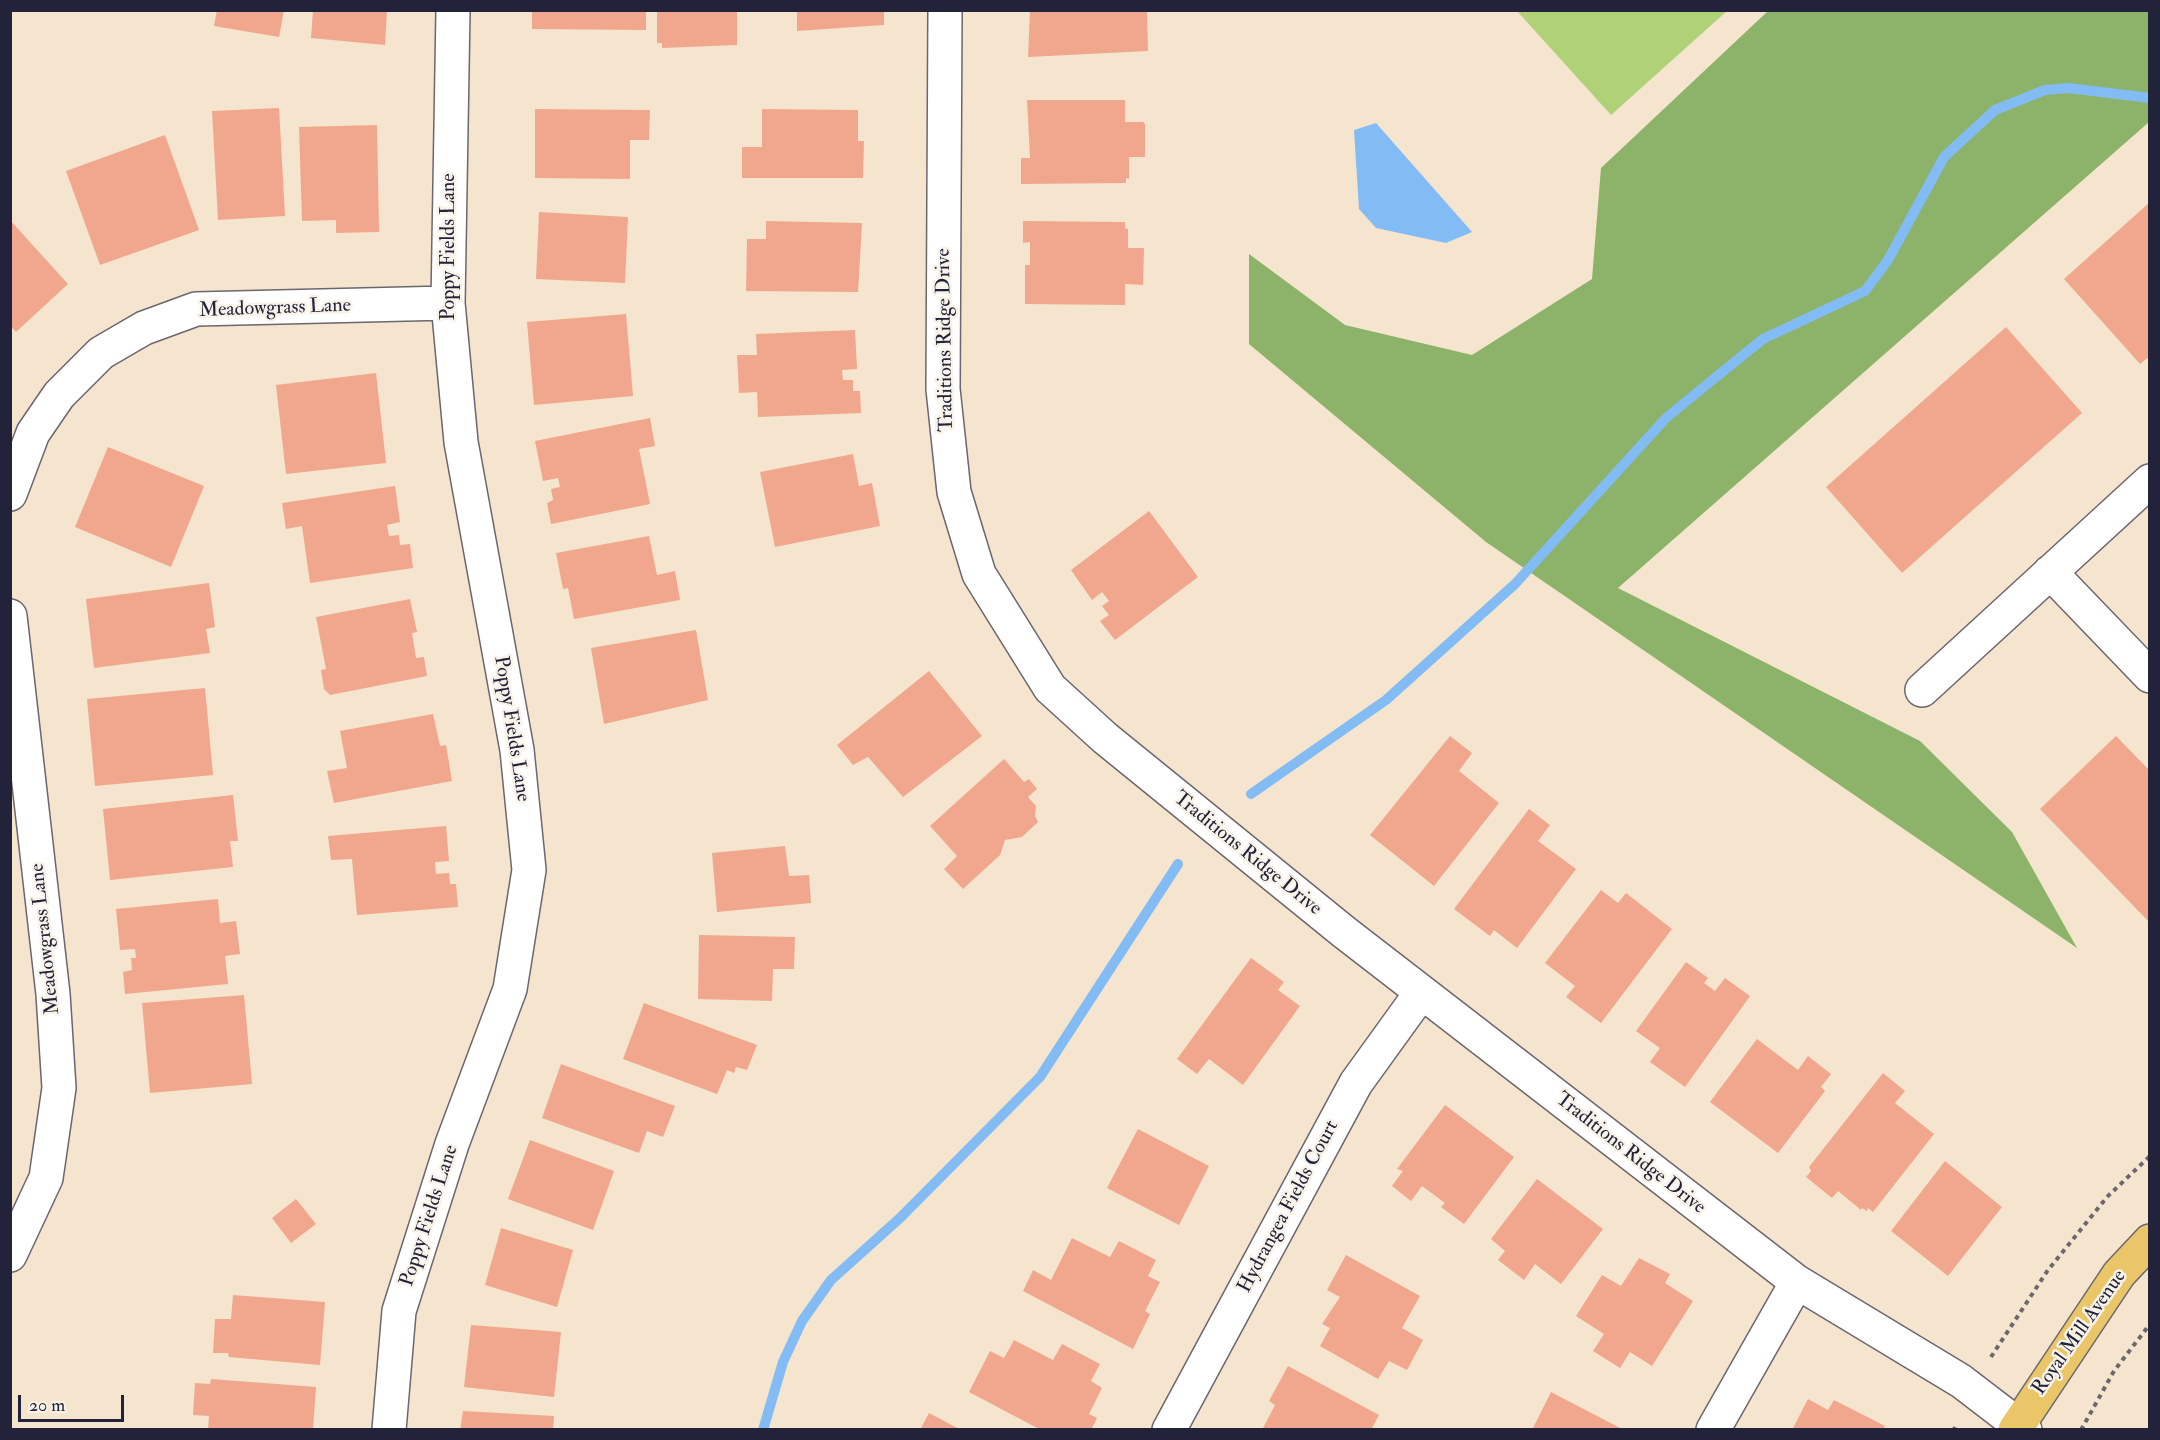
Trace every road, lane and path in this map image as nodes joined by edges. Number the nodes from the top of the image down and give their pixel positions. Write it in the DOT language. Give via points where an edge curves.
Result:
graph roads {
  1 [pos="453,10"];
  2 [pos="945,10"];
  3 [pos="448,303"];
  4 [pos="2150,481"];
  5 [pos="10,494"];
  6 [pos="2050,572"];
  7 [pos="10,616"];
  8 [pos="2150,676"];
  9 [pos="1922,690"];
  10 [pos="1421,993"];
  11 [pos="2150,1156"];
  12 [pos="2150,1241"];
  13 [pos="10,1255"];
  14 [pos="1797,1282"];
  15 [pos="2150,1324"];
  16 [pos="1991,1357"];
  17 [pos="2019,1428"];
  18 [pos="389,1430"];
  19 [pos="1169,1430"];
  20 [pos="1713,1430"];
  21 [pos="2081,1430"];
  1 -- 3 [label="street, Poppy Fields Lane"];
  2 -- 10 [label="street, Traditions Ridge Drive" via="943,389 954,492 979,574 1050,688 1105,738"];
  3 -- 5 [label="street, Meadowgrass Lane" via="196,309 144,328 101,353 59,395 33,433"];
  3 -- 18 [label="street, Poppy Fields Lane" via="462,442 517,750 529,870 510,989 452,1144 399,1311"];
  4 -- 6 [label="street"];
  6 -- 8 [label="street"];
  6 -- 9 [label="street"];
  7 -- 13 [label="street, Meadowgrass Lane" via="53,994 59,1088 46,1178"];
  10 -- 14 [label="street, Traditions Ridge Drive"];
  10 -- 19 [label="street, Hydrangea Fields Court" via="1356,1083"];
  11 -- 16 [label="path" via="2107,1197 2055,1261"];
  12 -- 17 [label="main road, Royal Mill Avenue" via="2119,1274"];
  14 -- 17 [label="street, Traditions Ridge Drive" via="1960,1381"];
  14 -- 20 [label="street"];
  15 -- 21 [label="path" via="2114,1371"];
}
